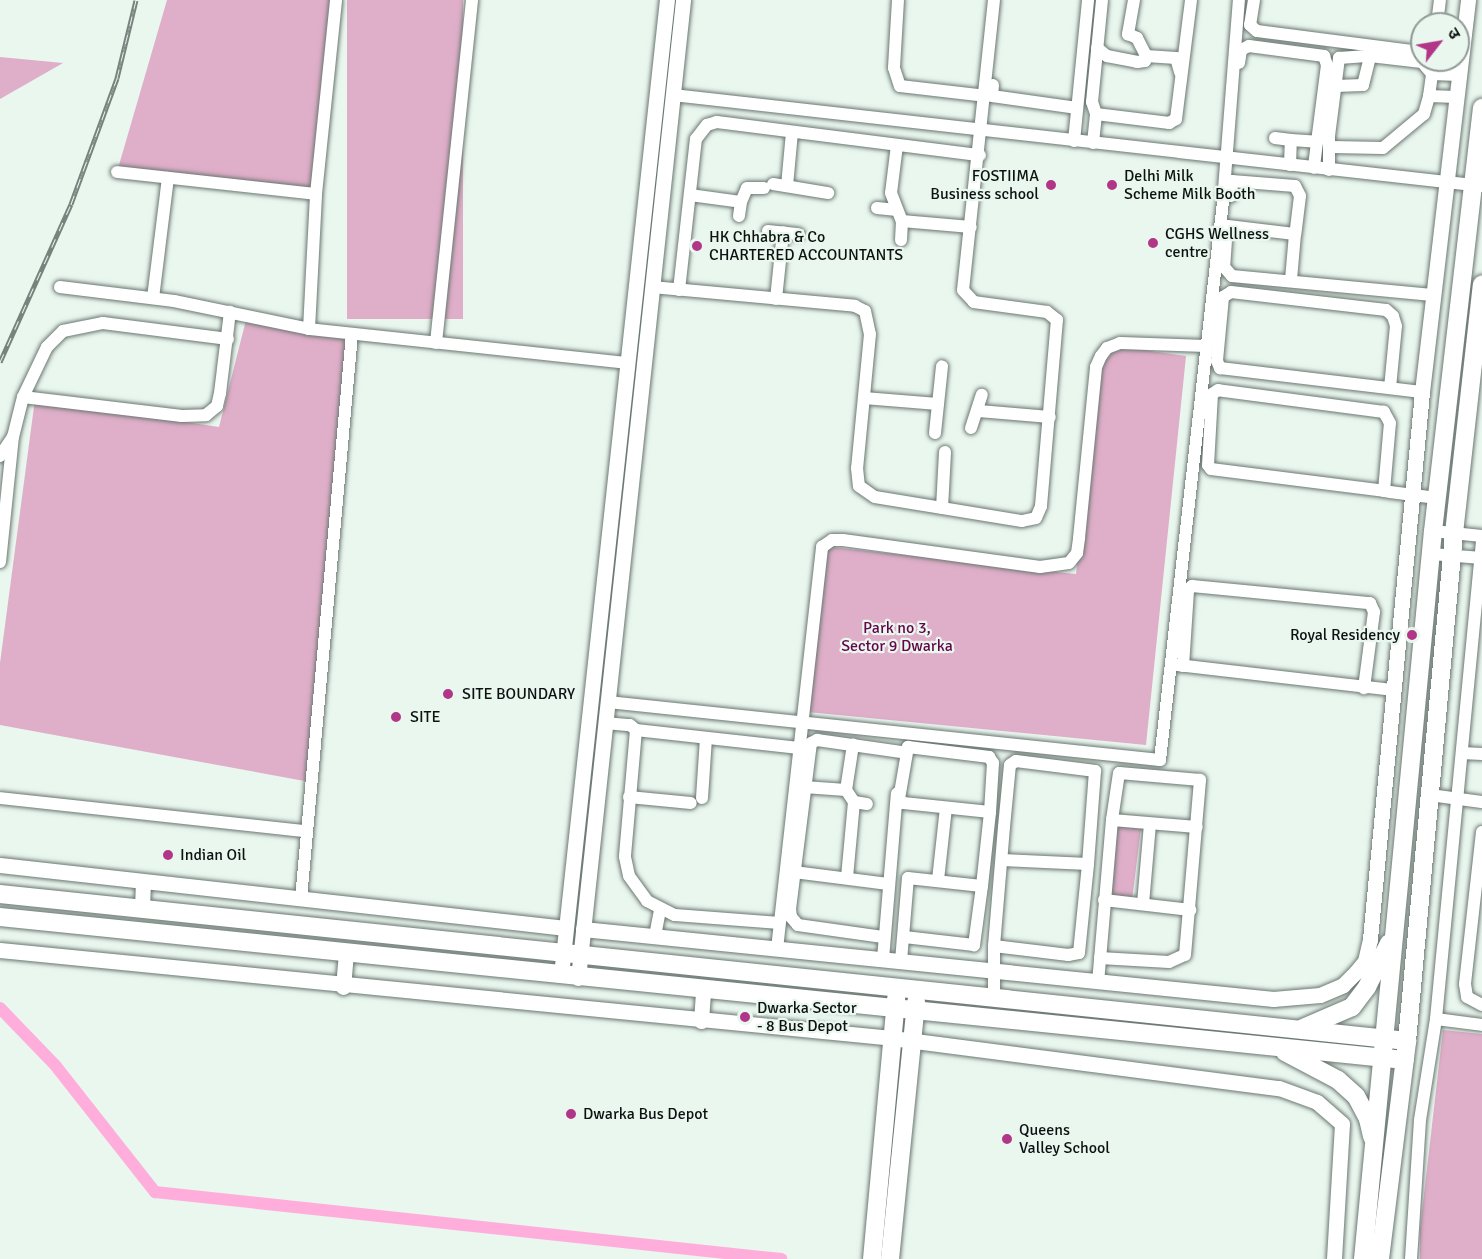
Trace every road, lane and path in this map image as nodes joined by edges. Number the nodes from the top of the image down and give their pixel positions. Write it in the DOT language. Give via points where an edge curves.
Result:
graph roads {
  1 [pos="336,0"];
  2 [pos="472,0"];
  3 [pos="667,0"];
  4 [pos="683,0"];
  5 [pos="898,0"];
  6 [pos="994,0"];
  7 [pos="1002,0"];
  8 [pos="1088,0"];
  9 [pos="1102,0"];
  10 [pos="1134,0"];
  11 [pos="1191,0"];
  12 [pos="1239,0"];
  13 [pos="1254,0"];
  14 [pos="1239,47"];
  15 [pos="1410,50"];
  16 [pos="1102,52"];
  17 [pos="1146,56"];
  18 [pos="1370,56"];
  19 [pos="1182,72"];
  20 [pos="1458,72"];
  21 [pos="1432,74"];
  22 [pos="1458,75"];
  23 [pos="1335,86"];
  24 [pos="1236,94"];
  25 [pos="673,95"];
  26 [pos="986,96"];
  27 [pos="1430,96"];
  28 [pos="1456,97"];
  29 [pos="1077,108"];
  30 [pos="1482,108"];
  31 [pos="1096,114"];
  32 [pos="983,129"];
  33 [pos="792,132"];
  34 [pos="1275,138"];
  35 [pos="1292,140"];
  36 [pos="1074,141"];
  37 [pos="1317,142"];
  38 [pos="1093,143"];
  39 [pos="897,145"];
  40 [pos="1332,147"];
  41 [pos="980,154"];
  42 [pos="1230,159"];
  43 [pos="1290,165"];
  44 [pos="1314,168"];
  45 [pos="1329,170"];
  46 [pos="117,172"];
  47 [pos="168,178"];
  48 [pos="1232,181"];
  49 [pos="1445,182"];
  50 [pos="787,186"];
  51 [pos="1478,186"];
  52 [pos="828,193"];
  53 [pos="316,194"];
  54 [pos="690,195"];
  55 [pos="741,202"];
  56 [pos="877,208"];
  57 [pos="739,216"];
  58 [pos="900,216"];
  59 [pos="1228,226"];
  60 [pos="970,227"];
  61 [pos="768,231"];
  62 [pos="783,232"];
  63 [pos="799,234"];
  64 [pos="1295,234"];
  65 [pos="901,240"];
  66 [pos="1291,280"];
  67 [pos="1482,285"];
  68 [pos="60,286"];
  69 [pos="652,287"];
  70 [pos="678,290"];
  71 [pos="1432,295"];
  72 [pos="153,298"];
  73 [pos="776,299"];
  74 [pos="230,312"];
  75 [pos="309,329"];
  76 [pos="352,334"];
  77 [pos="228,339"];
  78 [pos="436,343"];
  79 [pos="1206,345"];
  80 [pos="627,363"];
  81 [pos="942,366"];
  82 [pos="1390,388"];
  83 [pos="1422,392"];
  84 [pos="982,395"];
  85 [pos="23,397"];
  86 [pos="864,398"];
  87 [pos="938,404"];
  88 [pos="980,411"];
  89 [pos="1050,417"];
  90 [pos="1204,422"];
  91 [pos="971,428"];
  92 [pos="935,433"];
  93 [pos="13,437"];
  94 [pos="945,452"];
  95 [pos="0,456"];
  96 [pos="1384,491"];
  97 [pos="1414,495"];
  98 [pos="1437,498"];
  99 [pos="942,508"];
  100 [pos="1433,531"];
  101 [pos="1454,533"];
  102 [pos="1482,536"];
  103 [pos="1482,541"];
  104 [pos="1432,554"];
  105 [pos="1452,556"];
  106 [pos="0,558"];
  107 [pos="1480,558"];
  108 [pos="1178,665"];
  109 [pos="1364,688"];
  110 [pos="1393,690"];
  111 [pos="608,702"];
  112 [pos="802,722"];
  113 [pos="605,723"];
  114 [pos="636,730"];
  115 [pos="903,733"];
  116 [pos="710,738"];
  117 [pos="853,745"];
  118 [pos="1017,746"];
  119 [pos="799,748"];
  120 [pos="901,752"];
  121 [pos="1462,753"];
  122 [pos="1482,754"];
  123 [pos="1016,761"];
  124 [pos="804,787"];
  125 [pos="846,790"];
  126 [pos="1430,795"];
  127 [pos="629,797"];
  128 [pos="0,798"];
  129 [pos="1458,799"];
  130 [pos="854,802"];
  131 [pos="1482,802"];
  132 [pos="867,804"];
  133 [pos="946,808"];
  134 [pos="990,812"];
  135 [pos="1112,820"];
  136 [pos="1150,824"];
  137 [pos="1197,827"];
  138 [pos="304,831"];
  139 [pos="1482,832"];
  140 [pos="1002,860"];
  141 [pos="1088,864"];
  142 [pos="0,866"];
  143 [pos="794,872"];
  144 [pos="847,878"];
  145 [pos="939,880"];
  146 [pos="1479,881"];
  147 [pos="142,882"];
  148 [pos="888,884"];
  149 [pos="982,886"];
  150 [pos="0,894"];
  151 [pos="301,899"];
  152 [pos="1104,900"];
  153 [pos="1143,904"];
  154 [pos="142,909"];
  155 [pos="660,910"];
  156 [pos="1190,910"];
  157 [pos="0,917"];
  158 [pos="780,923"];
  159 [pos="566,928"];
  160 [pos="583,929"];
  161 [pos="1477,929"];
  162 [pos="1395,931"];
  163 [pos="655,936"];
  164 [pos="883,937"];
  165 [pos="904,937"];
  166 [pos="994,946"];
  167 [pos="777,949"];
  168 [pos="0,950"];
  169 [pos="346,953"];
  170 [pos="572,956"];
  171 [pos="1100,958"];
  172 [pos="883,959"];
  173 [pos="901,961"];
  174 [pos="994,970"];
  175 [pos="569,976"];
  176 [pos="1098,983"];
  177 [pos="344,987"];
  178 [pos="704,990"];
  179 [pos="897,990"];
  180 [pos="917,991"];
  181 [pos="994,1000"];
  182 [pos="1482,1005"];
  183 [pos="895,1009"];
  184 [pos="915,1012"];
  185 [pos="1436,1018"];
  186 [pos="701,1021"];
  187 [pos="1482,1025"];
  188 [pos="1295,1030"];
  189 [pos="892,1038"];
  190 [pos="1384,1039"];
  191 [pos="912,1041"];
  192 [pos="1407,1041"];
  193 [pos="1280,1048"];
  194 [pos="1385,1059"];
  195 [pos="1405,1060"];
  196 [pos="1374,1151"];
  197 [pos="872,1259"];
  198 [pos="890,1259"];
  199 [pos="1334,1259"];
  200 [pos="1363,1259"];
  201 [pos="1380,1259"];
  202 [pos="1411,1259"];
  1 -- 53 [label="street"];
  2 -- 78 [label="street"];
  3 -- 80 [label="street"];
  4 -- 25 [label="street"];
  5 -- 26 [label="street" via="894,68 900,86"];
  6 -- 26 [label="street"];
  7 -- 29 [label="street" via="992,96"];
  8 -- 29 [label="street"];
  9 -- 16 [label="street"];
  10 -- 17 [label="street" via="1127,32 1137,38"];
  11 -- 19 [label="street"];
  12 -- 14 [label="street"];
  13 -- 15 [label="street" via="1250,25 1257,31"];
  14 -- 24 [label="street"];
  14 -- 37 [label="street" via="1324,56 1327,65"];
  14 -- 42 [label="street"];
  16 -- 17 [label="street" via="1142,63"];
  16 -- 31 [label="street" via="1094,74 1092,108"];
  17 -- 19 [label="street" via="1176,58"];
  18 -- 21 [label="street" via="1422,62"];
  18 -- 23 [label="street" via="1363,85"];
  18 -- 23 [label="street" via="1339,57"];
  19 -- 31 [label="street" via="1177,117 1173,122"];
  20 -- 22 [label="street"];
  21 -- 22 [label="street"];
  21 -- 27 [label="street"];
  22 -- 28 [label="street"];
  23 -- 40 [label="street" via="1329,136"];
  25 -- 32 [label="street"];
  25 -- 69 [label="street"];
  26 -- 32 [label="street"];
  27 -- 28 [label="street"];
  27 -- 40 [label="street" via="1424,114 1383,148"];
  28 -- 49 [label="street"];
  29 -- 36 [label="street"];
  30 -- 51 [label="main road"];
  31 -- 38 [label="street"];
  32 -- 36 [label="street"];
  32 -- 41 [label="street"];
  33 -- 39 [label="street"];
  33 -- 50 [label="street"];
  33 -- 54 [label="street" via="717,122 707,125 696,138"];
  34 -- 35 [label="street"];
  35 -- 37 [label="street"];
  35 -- 43 [label="street"];
  36 -- 38 [label="street"];
  37 -- 44 [label="street"];
  38 -- 42 [label="street"];
  39 -- 41 [label="street"];
  39 -- 58 [label="street" via="891,193"];
  40 -- 45 [label="street"];
  41 -- 60 [label="street"];
  42 -- 43 [label="street"];
  42 -- 48 [label="street"];
  42 -- 79 [label="street"];
  43 -- 44 [label="street"];
  44 -- 45 [label="street"];
  45 -- 49 [label="street"];
  46 -- 47 [label="street"];
  47 -- 53 [label="street"];
  47 -- 72 [label="street"];
  48 -- 59 [label="street"];
  48 -- 64 [label="street" via="1295,186 1300,196"];
  49 -- 51 [label="street"];
  49 -- 71 [label="street"];
  50 -- 52 [label="street"];
  50 -- 55 [label="street" via="747,188"];
  51 -- 98 [label="main road"];
  53 -- 75 [label="street"];
  54 -- 55 [label="street"];
  54 -- 70 [label="street"];
  55 -- 57 [label="street"];
  56 -- 58 [label="street"];
  58 -- 60 [label="street"];
  58 -- 65 [label="street"];
  59 -- 64 [label="street"];
  59 -- 66 [label="street" via="1227,273"];
  60 -- 89 [label="street" via="965,296 974,302 1047,312 1057,320"];
  61 -- 62 [label="street"];
  62 -- 63 [label="street"];
  62 -- 73 [label="street"];
  64 -- 66 [label="street"];
  66 -- 71 [label="street"];
  67 -- 101 [label="main road"];
  68 -- 72 [label="street"];
  69 -- 70 [label="street"];
  69 -- 111 [label="street"];
  70 -- 73 [label="street"];
  71 -- 83 [label="street"];
  72 -- 74 [label="street"];
  73 -- 86 [label="street" via="855,306 865,311 870,334"];
  74 -- 75 [label="street"];
  74 -- 77 [label="street"];
  75 -- 76 [label="street"];
  76 -- 78 [label="street"];
  76 -- 138 [label="street"];
  77 -- 85 [label="street" via="112,324 73,326 47,347"];
  77 -- 85 [label="street" via="217,406 206,415 182,416"];
  78 -- 80 [label="street"];
  79 -- 90 [label="street"];
  79 -- 112 [label="street" via="1119,343 1101,356 1096,367 1077,553 1070,563 1040,567 843,540 832,540 822,548"];
  80 -- 159 [label="street"];
  81 -- 87 [label="street"];
  82 -- 82 [label="street" via="1220,368 1216,361 1222,297 1231,292 1386,310 1396,326"];
  82 -- 83 [label="street"];
  83 -- 97 [label="street"];
  84 -- 88 [label="street"];
  85 -- 93 [label="street"];
  86 -- 87 [label="street"];
  86 -- 99 [label="street" via="857,468 859,486 875,497"];
  87 -- 92 [label="street"];
  88 -- 89 [label="street"];
  88 -- 91 [label="street"];
  89 -- 99 [label="street" via="1041,506 1036,518 1022,521"];
  90 -- 96 [label="street" via="1211,469"];
  90 -- 96 [label="street" via="1212,394 1218,390 1384,412 1390,423"];
  90 -- 108 [label="street"];
  93 -- 95 [label="street"];
  93 -- 106 [label="street"];
  94 -- 99 [label="street"];
  96 -- 97 [label="street"];
  97 -- 98 [label="street"];
  97 -- 110 [label="street"];
  98 -- 100 [label="main road"];
  100 -- 101 [label="street"];
  100 -- 104 [label="main road"];
  101 -- 102 [label="street"];
  101 -- 105 [label="main road"];
  103 -- 107 [label="street"];
  104 -- 105 [label="street"];
  104 -- 162 [label="main road"];
  105 -- 107 [label="street"];
  105 -- 126 [label="main road"];
  107 -- 121 [label="street"];
  108 -- 109 [label="street"];
  108 -- 109 [label="street" via="1188,590 1192,586 1370,603 1374,612"];
  108 -- 118 [label="street" via="1160,760"];
  109 -- 110 [label="street"];
  110 -- 176 [label="street" via="1370,939 1365,961 1356,972 1343,984 1320,995 1273,999"];
  111 -- 112 [label="street"];
  111 -- 113 [label="street"];
  112 -- 115 [label="street"];
  112 -- 119 [label="street"];
  113 -- 114 [label="street"];
  113 -- 160 [label="street"];
  114 -- 116 [label="street"];
  114 -- 127 [label="street"];
  115 -- 118 [label="street"];
  115 -- 120 [label="street"];
  116 -- 119 [label="street"];
  116 -- 127 [label="street" via="700,800"];
  117 -- 120 [label="street"];
  117 -- 124 [label="street" via="812,741"];
  117 -- 125 [label="street"];
  118 -- 123 [label="street"];
  119 -- 158 [label="street"];
  120 -- 148 [label="street"];
  121 -- 122 [label="street"];
  121 -- 129 [label="street"];
  123 -- 140 [label="street" via="1009,768"];
  123 -- 141 [label="street" via="1096,772"];
  124 -- 125 [label="street"];
  124 -- 143 [label="street"];
  125 -- 130 [label="street"];
  126 -- 129 [label="street"];
  126 -- 192 [label="main road"];
  127 -- 155 [label="street" via="626,868 647,901"];
  128 -- 138 [label="street"];
  129 -- 131 [label="street"];
  129 -- 185 [label="street"];
  130 -- 132 [label="street"];
  130 -- 144 [label="street"];
  133 -- 134 [label="street"];
  133 -- 134 [label="street" via="900,802 907,748 989,757 993,763"];
  133 -- 145 [label="street"];
  134 -- 149 [label="street"];
  135 -- 136 [label="street"];
  135 -- 137 [label="street" via="1117,776 1126,772 1200,780"];
  135 -- 152 [label="street"];
  136 -- 137 [label="street"];
  136 -- 153 [label="street"];
  137 -- 156 [label="street"];
  138 -- 151 [label="street"];
  139 -- 146 [label="street"];
  140 -- 141 [label="street"];
  140 -- 166 [label="street"];
  141 -- 166 [label="street" via="1079,953 1068,956"];
  142 -- 147 [label="street"];
  143 -- 144 [label="street"];
  143 -- 164 [label="street" via="790,917 798,925"];
  144 -- 148 [label="street"];
  145 -- 149 [label="street"];
  145 -- 165 [label="street" via="907,880"];
  146 -- 161 [label="street"];
  147 -- 151 [label="street"];
  147 -- 154 [label="street"];
  148 -- 164 [label="street"];
  149 -- 165 [label="street" via="974,945"];
  150 -- 154 [label="main road"];
  151 -- 159 [label="street"];
  152 -- 153 [label="street"];
  152 -- 171 [label="street"];
  153 -- 156 [label="street"];
  154 -- 170 [label="main road"];
  155 -- 158 [label="street" via="696,918"];
  155 -- 163 [label="street"];
  156 -- 171 [label="street" via="1186,952 1179,960"];
  157 -- 169 [label="main road"];
  158 -- 167 [label="street"];
  159 -- 170 [label="street"];
  160 -- 163 [label="street"];
  160 -- 170 [label="street"];
  161 -- 182 [label="street" via="1465,993 1471,1002"];
  162 -- 188 [label="main road" via="1367,987 1352,1007"];
  162 -- 190 [label="main road"];
  163 -- 167 [label="street"];
  164 -- 172 [label="street"];
  165 -- 173 [label="street"];
  166 -- 174 [label="street"];
  167 -- 172 [label="street"];
  168 -- 177 [label="street"];
  169 -- 175 [label="main road"];
  169 -- 177 [label="street"];
  170 -- 175 [label="street"];
  170 -- 179 [label="main road"];
  171 -- 176 [label="street"];
  172 -- 173 [label="street"];
  173 -- 174 [label="street"];
  174 -- 176 [label="street"];
  174 -- 181 [label="street"];
  175 -- 178 [label="main road"];
  177 -- 186 [label="street"];
  178 -- 183 [label="main road"];
  178 -- 186 [label="street"];
  179 -- 180 [label="main road"];
  179 -- 183 [label="main road"];
  180 -- 181 [label="main road"];
  180 -- 184 [label="main road"];
  181 -- 188 [label="main road"];
  183 -- 184 [label="main road"];
  183 -- 189 [label="main road"];
  184 -- 191 [label="main road"];
  184 -- 193 [label="main road"];
  185 -- 187 [label="street"];
  185 -- 202 [label="street" via="1420,1120"];
  186 -- 189 [label="street"];
  188 -- 190 [label="main road"];
  189 -- 191 [label="street"];
  189 -- 197 [label="main road"];
  190 -- 192 [label="main road"];
  190 -- 194 [label="main road"];
  191 -- 198 [label="main road"];
  191 -- 199 [label="street" via="1248,1081 1317,1102 1338,1117 1345,1133"];
  192 -- 195 [label="main road"];
  193 -- 194 [label="main road"];
  193 -- 196 [label="main road" via="1338,1080 1356,1096 1368,1119"];
  194 -- 195 [label="main road"];
  194 -- 196 [label="main road"];
  195 -- 201 [label="main road"];
  196 -- 200 [label="main road"];
}
